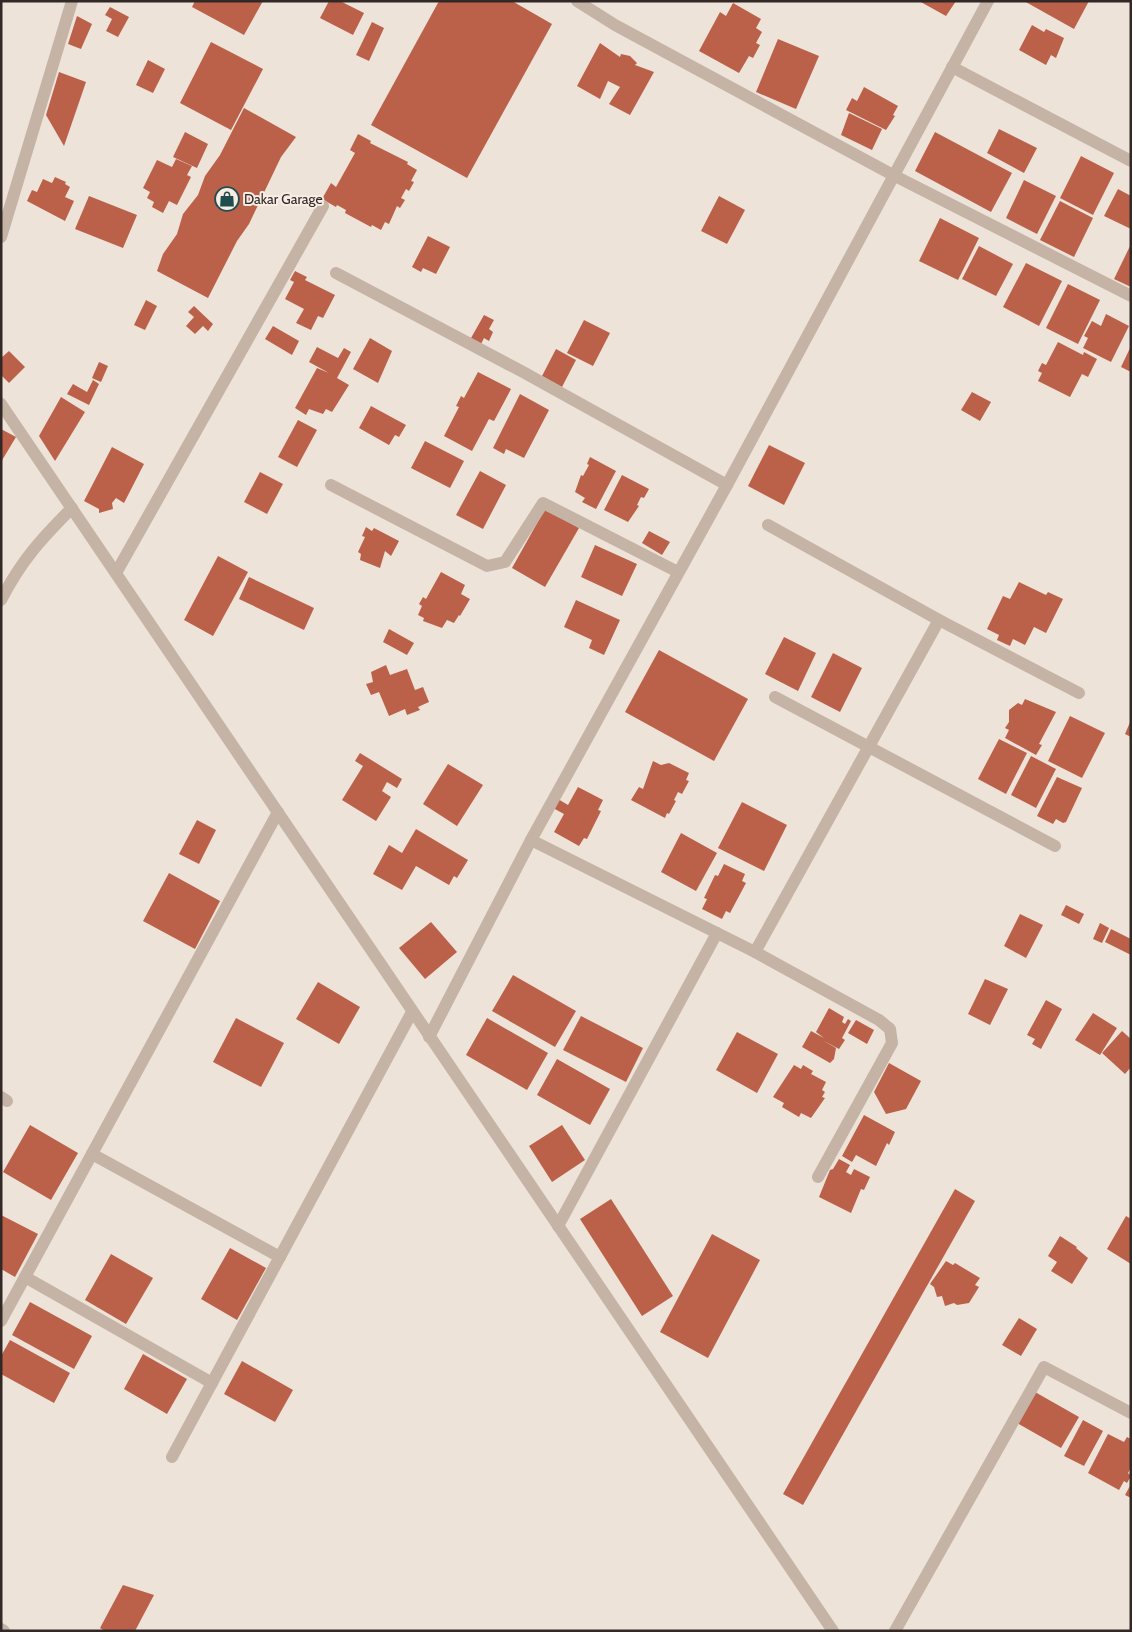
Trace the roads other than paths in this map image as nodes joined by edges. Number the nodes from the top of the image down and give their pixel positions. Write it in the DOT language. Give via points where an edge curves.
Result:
graph roads {
  1 [pos="72,1"];
  2 [pos="577,1"];
  3 [pos="988,1"];
  4 [pos="952,67"];
  5 [pos="1131,162"];
  6 [pos="893,175"];
  7 [pos="323,206"];
  8 [pos="1,237"];
  9 [pos="336,273"];
  10 [pos="1131,296"];
  11 [pos="1,404"];
  12 [pos="727,484"];
  13 [pos="331,485"];
  14 [pos="72,508"];
  15 [pos="768,525"];
  16 [pos="678,572"];
  17 [pos="116,573"];
  18 [pos="1,600"];
  19 [pos="939,620"];
  20 [pos="1079,693"];
  21 [pos="775,697"];
  22 [pos="869,746"];
  23 [pos="278,812"];
  24 [pos="531,840"];
  25 [pos="1055,846"];
  26 [pos="717,933"];
  27 [pos="755,952"];
  28 [pos="412,1012"];
  29 [pos="429,1037"];
  30 [pos="92,1154"];
  31 [pos="818,1178"];
  32 [pos="558,1226"];
  33 [pos="280,1257"];
  34 [pos="25,1277"];
  35 [pos="1,1321"];
  36 [pos="212,1383"];
  37 [pos="1131,1413"];
  38 [pos="172,1456"];
  39 [pos="833,1631"];
  40 [pos="896,1631"];
  1 -- 8 [label="street"];
  2 -- 6 [label="street" via="614,25"];
  3 -- 4 [label="street"];
  4 -- 5 [label="street"];
  4 -- 6 [label="street"];
  6 -- 10 [label="street"];
  6 -- 12 [label="street"];
  7 -- 17 [label="street"];
  9 -- 12 [label="street"];
  11 -- 14 [label="street"];
  12 -- 16 [label="street"];
  13 -- 16 [label="street" via="487,566 505,562 543,503"];
  14 -- 17 [label="street"];
  14 -- 18 [label="street" via="21,563"];
  15 -- 19 [label="street"];
  16 -- 24 [label="street"];
  17 -- 23 [label="street"];
  19 -- 20 [label="street"];
  19 -- 22 [label="street"];
  21 -- 22 [label="street"];
  22 -- 25 [label="street"];
  22 -- 27 [label="street"];
  23 -- 28 [label="street"];
  23 -- 30 [label="street"];
  24 -- 26 [label="street"];
  24 -- 29 [label="street"];
  26 -- 27 [label="street"];
  26 -- 32 [label="street"];
  27 -- 31 [label="street" via="890,1029 892,1043"];
  28 -- 29 [label="street"];
  28 -- 33 [label="street"];
  29 -- 32 [label="street"];
  30 -- 33 [label="street"];
  30 -- 34 [label="street"];
  32 -- 39 [label="street"];
  33 -- 36 [label="street"];
  34 -- 35 [label="street"];
  34 -- 36 [label="street"];
  36 -- 38 [label="street"];
  37 -- 40 [label="street" via="1044,1367"];
}
